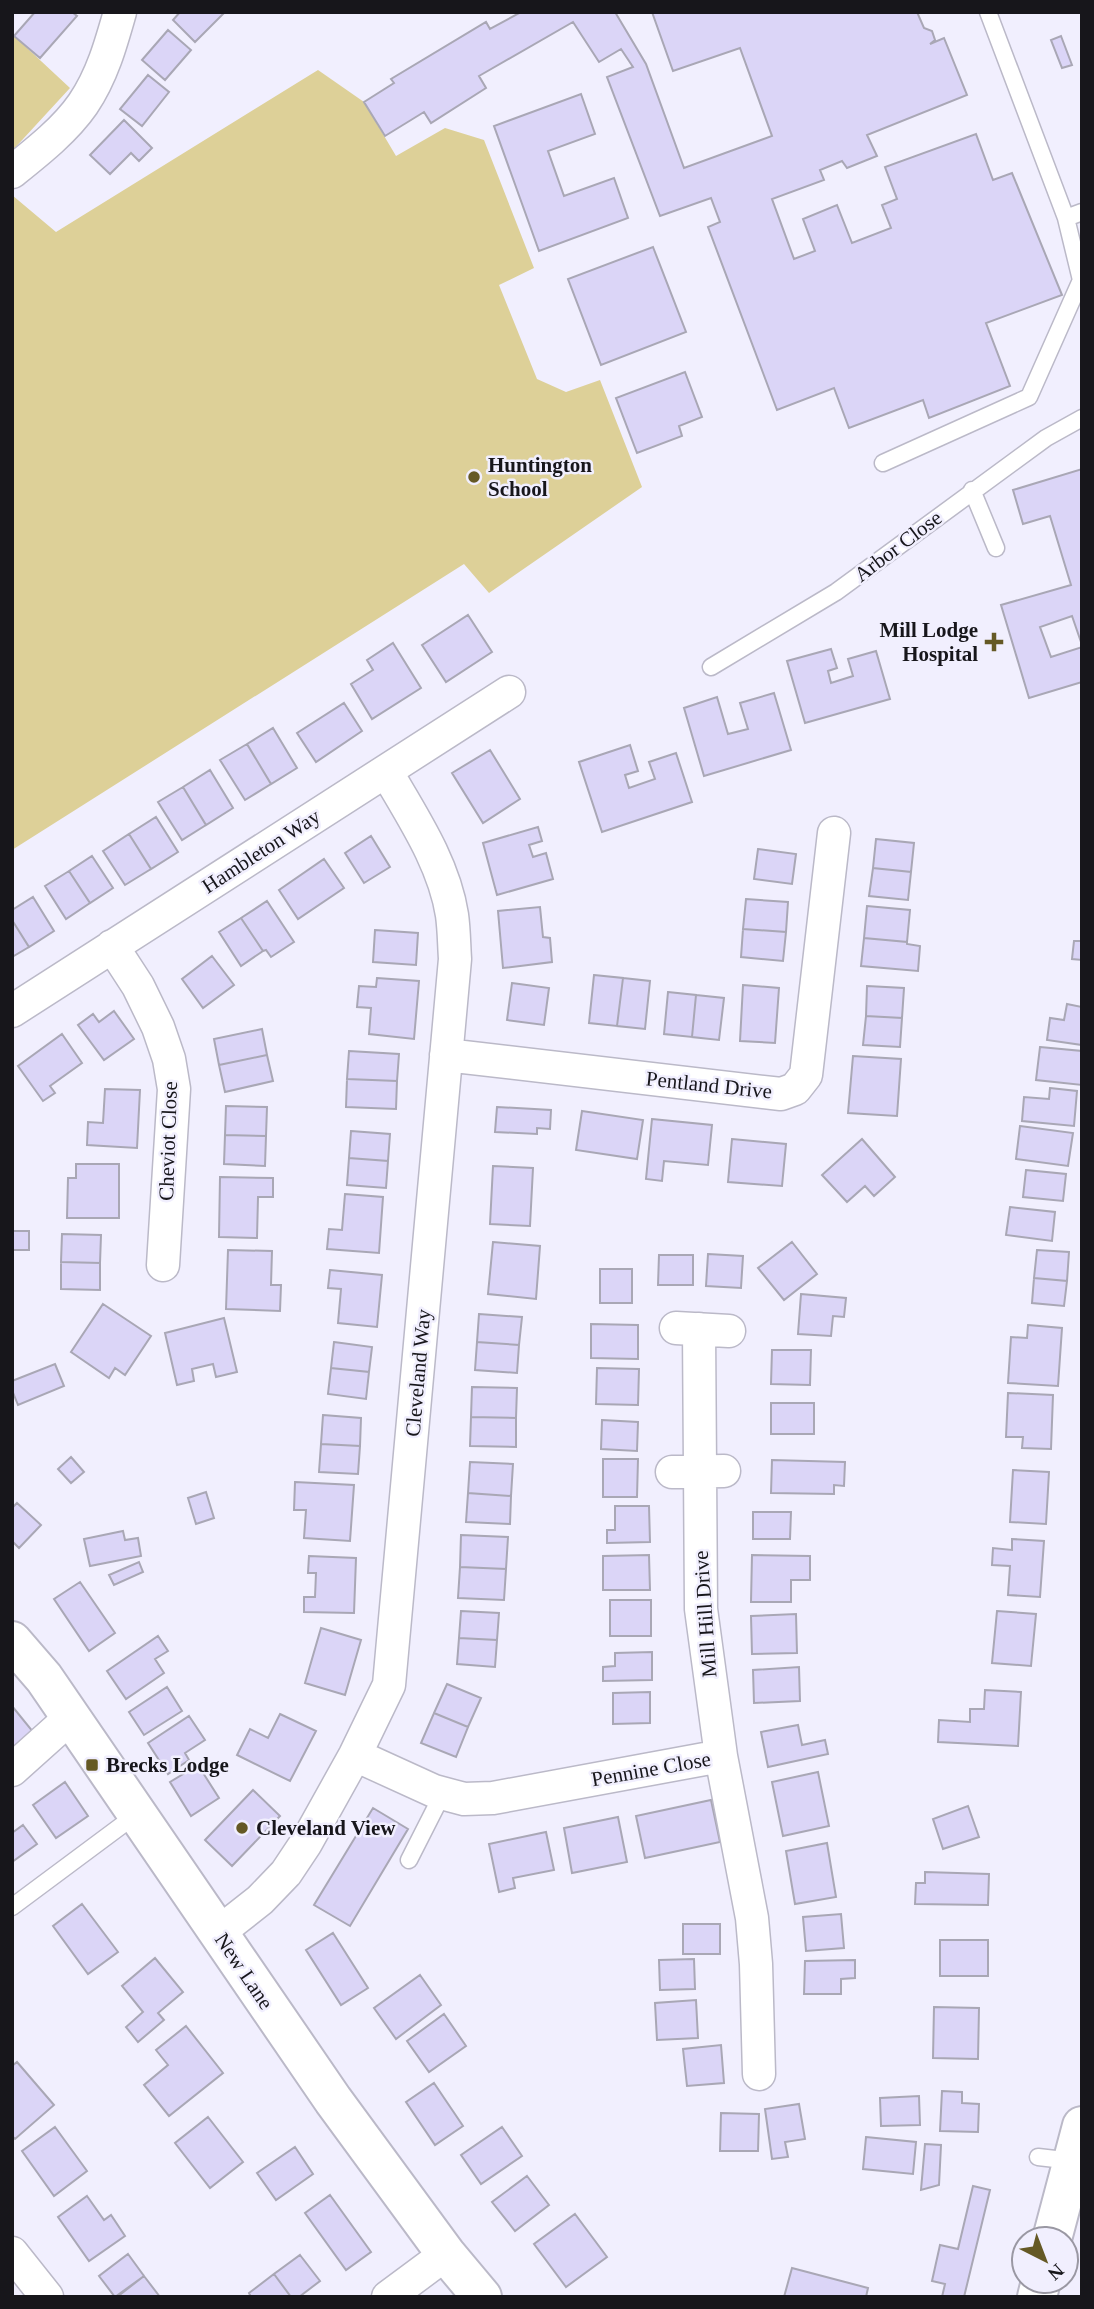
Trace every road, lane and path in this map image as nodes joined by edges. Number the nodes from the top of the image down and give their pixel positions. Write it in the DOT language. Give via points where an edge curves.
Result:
graph roads {
  1 [pos="120,12"];
  2 [pos="988,12"];
  3 [pos="12,172"];
  4 [pos="1074,215"];
  5 [pos="1082,418"];
  6 [pos="883,463"];
  7 [pos="972,490"];
  8 [pos="996,548"];
  9 [pos="711,667"];
  10 [pos="509,692"];
  11 [pos="386,771"];
  12 [pos="834,833"];
  13 [pos="112,947"];
  14 [pos="12,1011"];
  15 [pos="446,1055"];
  16 [pos="163,1265"];
  17 [pos="701,1329"];
  18 [pos="12,1641"];
  19 [pos="70,1718"];
  20 [pos="355,1755"];
  21 [pos="721,1756"];
  22 [pos="12,1770"];
  23 [pos="443,1793"];
  24 [pos="136,1814"];
  25 [pos="409,1860"];
  26 [pos="12,1907"];
  27 [pos="218,1933"];
  28 [pos="759,2074"];
  29 [pos="1064,2148"];
  30 [pos="1054,2225"];
  31 [pos="12,2253"];
  32 [pos="446,2254"];
  33 [pos="47,2297"];
  34 [pos="388,2297"];
  35 [pos="482,2297"];
  1 -- 3 [label="street" via="107,57 82,105"];
  2 -- 4 [label="lane"];
  4 -- 6 [label="lane" via="1081,280 1029,397"];
  5 -- 7 [label="lane, Arbor Close"];
  7 -- 8 [label="lane"];
  7 -- 9 [label="lane, Arbor Close" via="836,592"];
  10 -- 11 [label="street, Hambleton Way"];
  11 -- 13 [label="street, Hambleton Way"];
  11 -- 15 [label="street, Cleveland Way" via="425,837 452,914 456,959"];
  12 -- 15 [label="street, Pentland Drive" via="806,1075 795,1089 781,1094"];
  13 -- 14 [label="street, Hambleton Way"];
  13 -- 16 [label="street, Cheviot Close" via="158,1027 174,1089"];
  15 -- 20 [label="street, Cleveland Way" via="389,1685"];
  17 -- 21 [label="street, Mill Hill Drive" via="701,1608"];
  18 -- 19 [label="street, New Lane"];
  19 -- 22 [label="street"];
  19 -- 24 [label="street, New Lane"];
  20 -- 23 [label="street, Pennine Close"];
  20 -- 27 [label="street, Cleveland Way" via="286,1873"];
  21 -- 23 [label="street, Pennine Close" via="493,1798"];
  21 -- 28 [label="street, Pennine Close" via="752,1919"];
  23 -- 25 [label="lane"];
  24 -- 26 [label="lane"];
  24 -- 27 [label="street, New Lane"];
  27 -- 32 [label="street, New Lane"];
  29 -- 30 [label="street"];
  31 -- 33 [label="street"];
  32 -- 34 [label="street"];
  32 -- 35 [label="street, New Lane"];
}
